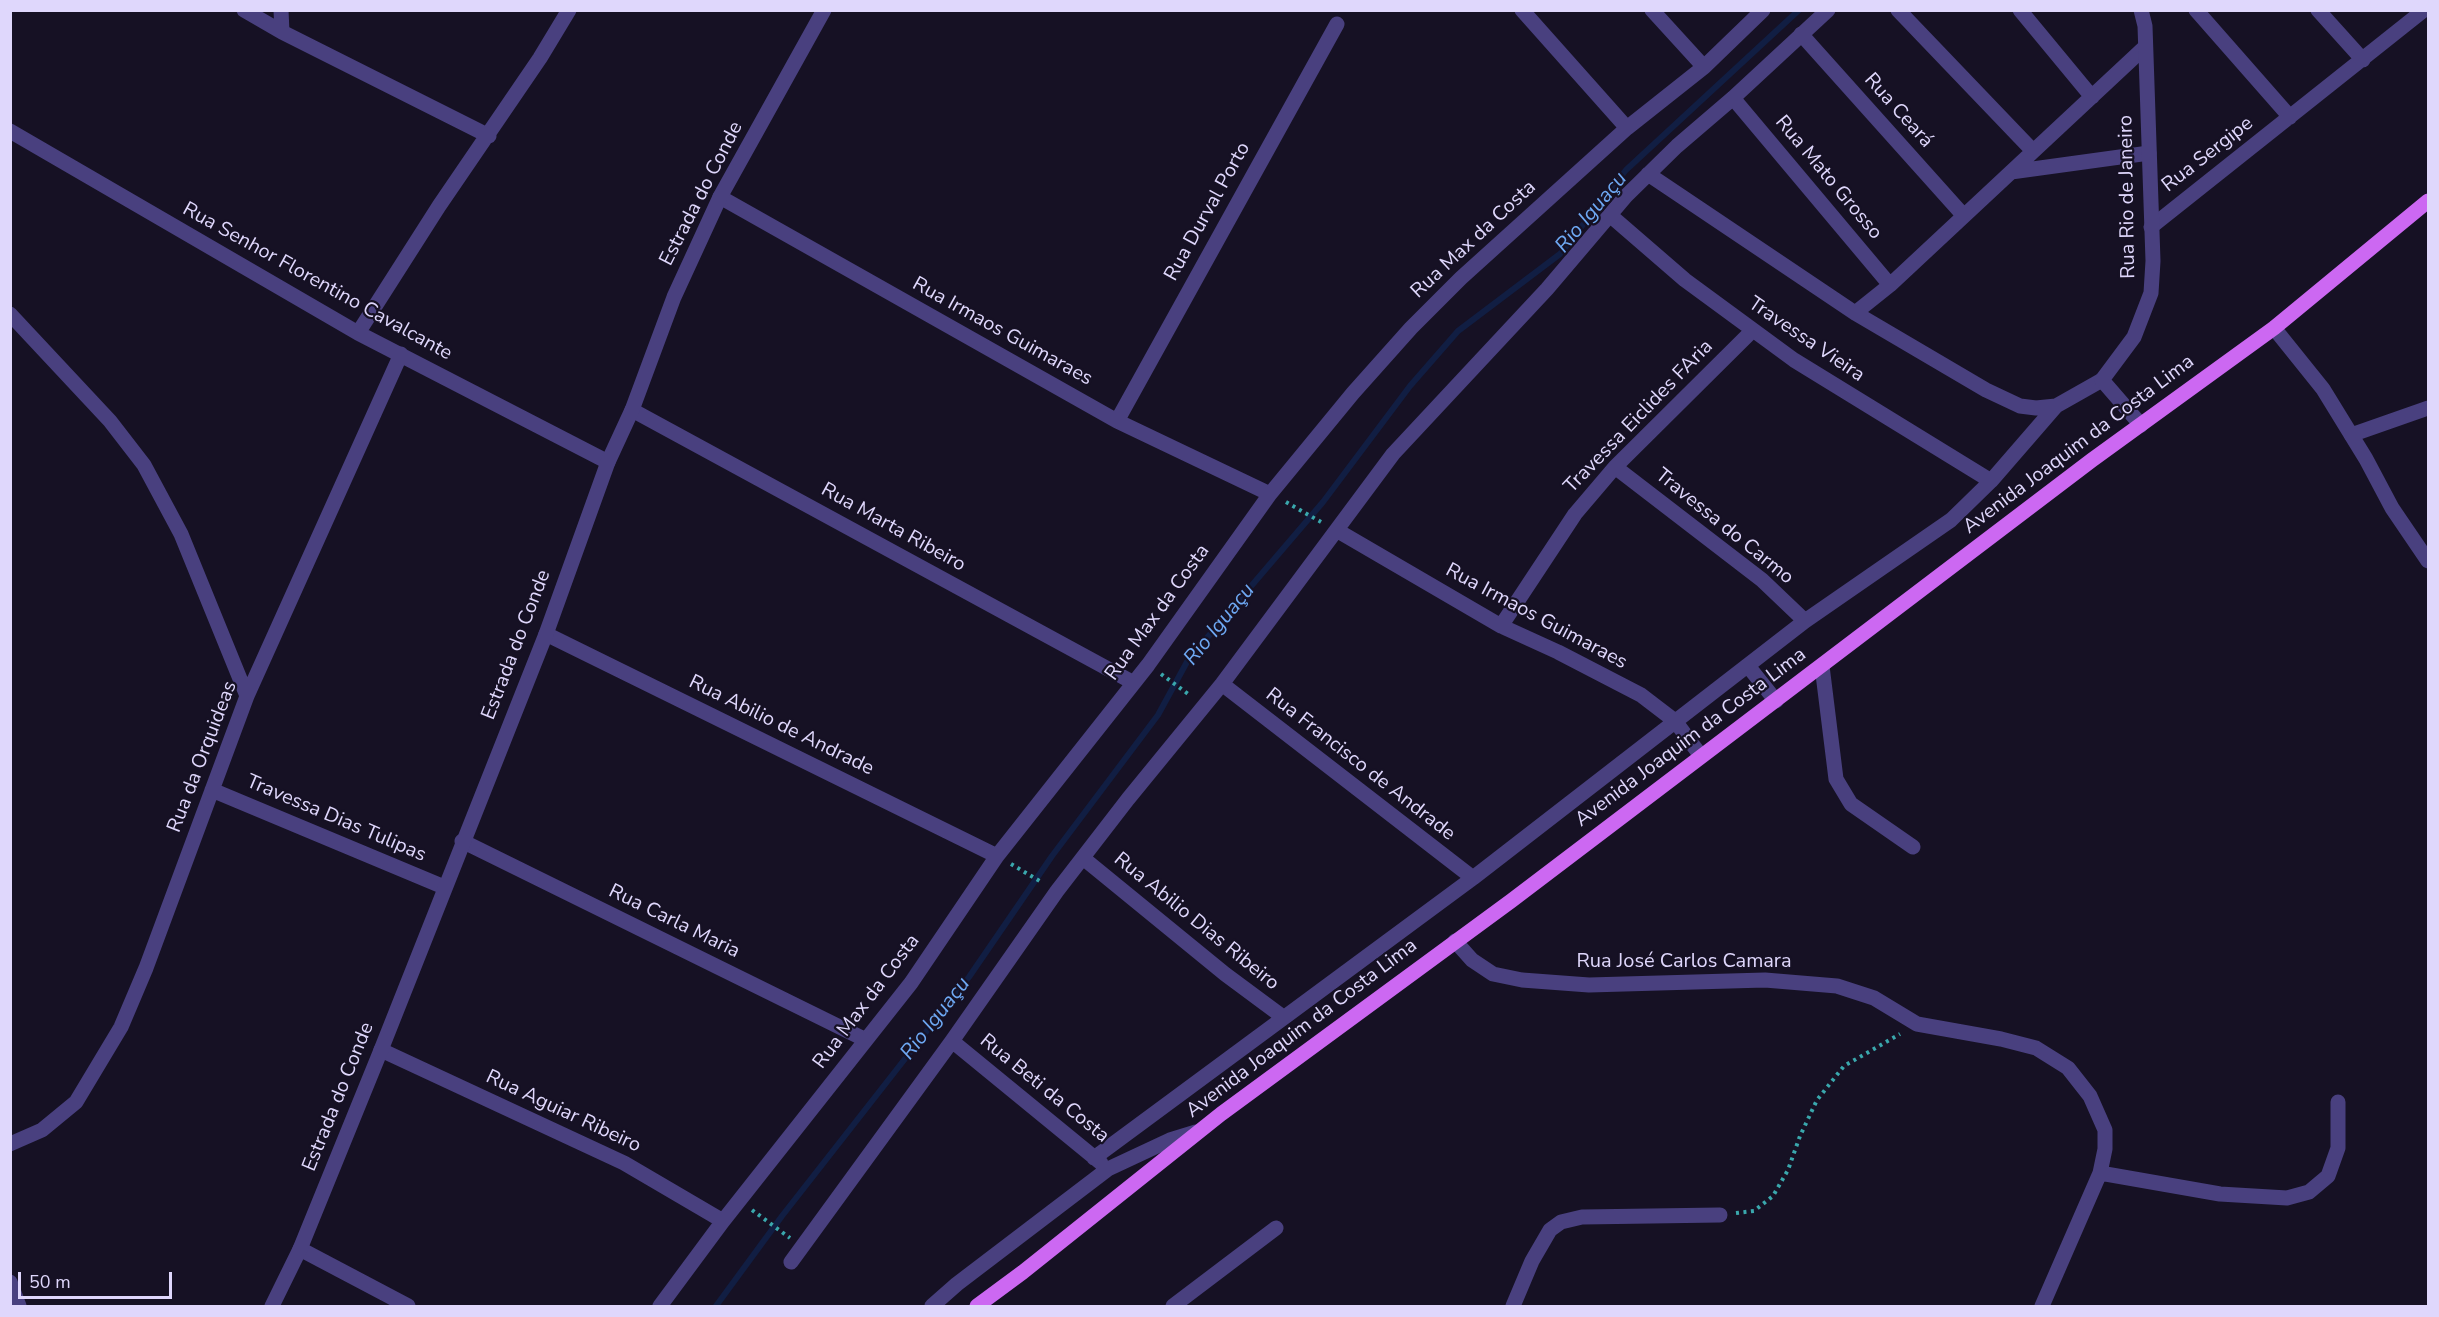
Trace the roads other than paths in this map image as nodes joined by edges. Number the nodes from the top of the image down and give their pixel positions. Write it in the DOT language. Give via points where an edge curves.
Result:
graph roads {
  1 [pos="244,10"];
  2 [pos="281,10"];
  3 [pos="570,10"];
  4 [pos="824,10"];
  5 [pos="1522,10"];
  6 [pos="1652,10"];
  7 [pos="1763,10"];
  8 [pos="1828,10"];
  9 [pos="1898,10"];
  10 [pos="2020,10"];
  11 [pos="2141,10"];
  12 [pos="2196,10"];
  13 [pos="2318,10"];
  14 [pos="2424,10"];
  15 [pos="1336,24"];
  16 [pos="282,32"];
  17 [pos="1801,34"];
  18 [pos="2145,47"];
  19 [pos="2363,60"];
  20 [pos="1704,67"];
  21 [pos="2092,97"];
  22 [pos="1733,98"];
  23 [pos="2290,117"];
  24 [pos="1627,128"];
  25 [pos="10,130"];
  26 [pos="489,136"];
  27 [pos="2033,151"];
  28 [pos="2149,153"];
  29 [pos="2011,172"];
  30 [pos="1648,174"];
  31 [pos="720,197"];
  32 [pos="2428,201"];
  33 [pos="1611,216"];
  34 [pos="1964,216"];
  35 [pos="2151,227"];
  36 [pos="1890,285"];
  37 [pos="1855,313"];
  38 [pos="10,314"];
  39 [pos="2274,328"];
  40 [pos="1753,330"];
  41 [pos="358,333"];
  42 [pos="401,354"];
  43 [pos="2102,380"];
  44 [pos="2056,406"];
  45 [pos="2428,408"];
  46 [pos="632,410"];
  47 [pos="1117,421"];
  48 [pos="2141,425"];
  49 [pos="2351,435"];
  50 [pos="608,462"];
  51 [pos="1614,467"];
  52 [pos="1991,481"];
  53 [pos="1274,496"];
  54 [pos="1333,529"];
  55 [pos="2428,561"];
  56 [pos="1805,621"];
  57 [pos="1501,626"];
  58 [pos="546,634"];
  59 [pos="1748,666"];
  60 [pos="1822,666"];
  61 [pos="1134,683"];
  62 [pos="1222,684"];
  63 [pos="247,696"];
  64 [pos="1776,701"];
  65 [pos="1675,721"];
  66 [pos="1701,756"];
  67 [pos="212,790"];
  68 [pos="462,841"];
  69 [pos="1913,847"];
  70 [pos="1083,858"];
  71 [pos="1002,859"];
  72 [pos="1473,878"];
  73 [pos="444,887"];
  74 [pos="1455,941"];
  75 [pos="1283,1017"];
  76 [pos="866,1040"];
  77 [pos="952,1041"];
  78 [pos="381,1050"];
  79 [pos="2338,1102"];
  80 [pos="1196,1132"];
  81 [pos="10,1144"];
  82 [pos="1094,1158"];
  83 [pos="1108,1169"];
  84 [pos="2100,1173"];
  85 [pos="1720,1215"];
  86 [pos="723,1221"];
  87 [pos="1276,1228"];
  88 [pos="300,1248"];
  89 [pos="791,1262"];
  90 [pos="10,1282"];
  91 [pos="19,1306"];
  92 [pos="272,1306"];
  93 [pos="408,1306"];
  94 [pos="660,1306"];
  95 [pos="932,1306"];
  96 [pos="977,1306"];
  97 [pos="1173,1306"];
  98 [pos="1514,1306"];
  99 [pos="2042,1306"];
  1 -- 16 [label="street"];
  2 -- 16 [label="street"];
  3 -- 26 [label="street"];
  4 -- 31 [label="street, Estrada do Conde"];
  5 -- 24 [label="street"];
  6 -- 20 [label="street"];
  7 -- 20 [label="street, Rua Max da Costa"];
  8 -- 17 [label="street"];
  9 -- 27 [label="street"];
  10 -- 21 [label="street, Rua Rio de Janeiro"];
  11 -- 18 [label="street, Rua Rio de Janeiro"];
  12 -- 23 [label="street"];
  13 -- 19 [label="street"];
  14 -- 19 [label="street, Rua Sergipe"];
  15 -- 47 [label="street, Rua Durval Porto"];
  16 -- 26 [label="street"];
  17 -- 22 [label="street"];
  17 -- 34 [label="street, Rua Ceará"];
  18 -- 21 [label="street, Rua Rio de Janeiro"];
  18 -- 28 [label="street, Rua Rio de Janeiro"];
  19 -- 23 [label="street, Rua Sergipe"];
  20 -- 24 [label="street, Rua Max da Costa"];
  21 -- 27 [label="street, Rua Rio de Janeiro"];
  22 -- 30 [label="street"];
  22 -- 36 [label="street, Rua Mato Grosso"];
  23 -- 35 [label="street, Rua Sergipe"];
  24 -- 53 [label="street, Rua Max da Costa" via="1411,328"];
  25 -- 41 [label="street, Rua Senhor Florentino Cavalcante"];
  26 -- 41 [label="street"];
  27 -- 29 [label="street, Rua Rio de Janeiro"];
  28 -- 29 [label="street"];
  28 -- 35 [label="street, Rua Rio de Janeiro"];
  29 -- 34 [label="street, Rua Rio de Janeiro"];
  30 -- 33 [label="street"];
  30 -- 37 [label="street"];
  31 -- 46 [label="street, Estrada do Conde" via="674,297"];
  31 -- 47 [label="street, Rua Irmaos Guimaraes"];
  32 -- 39 [label="main road, Avenida Joaquim da Costa Lima"];
  33 -- 40 [label="street, Travessa Vieira" via="1685,280"];
  33 -- 54 [label="street" via="1392,454"];
  34 -- 36 [label="street, Rua Rio de Janeiro"];
  35 -- 43 [label="street, Rua Rio de Janeiro" via="2151,293 2134,337"];
  36 -- 37 [label="street, Rua Rio de Janeiro"];
  37 -- 44 [label="street" via="2020,406"];
  38 -- 63 [label="street" via="110,422 144,465 181,534"];
  39 -- 48 [label="main road, Avenida Joaquim da Costa Lima"];
  39 -- 49 [label="street" via="2323,389"];
  40 -- 51 [label="street, Travessa Eiclides FAria"];
  40 -- 52 [label="street, Travessa Vieira"];
  41 -- 42 [label="street, Rua Senhor Florentino Cavalcante"];
  42 -- 50 [label="street, Rua Senhor Florentino Cavalcante"];
  42 -- 63 [label="street, Rua da Orquideas"];
  43 -- 44 [label="street"];
  43 -- 48 [label="street"];
  44 -- 52 [label="street"];
  45 -- 49 [label="street"];
  46 -- 50 [label="street, Estrada do Conde"];
  46 -- 61 [label="street, Rua Marta Ribeiro"];
  47 -- 53 [label="street, Rua Irmaos Guimaraes"];
  48 -- 60 [label="main road, Avenida Joaquim da Costa Lima"];
  49 -- 55 [label="street" via="2392,508"];
  50 -- 58 [label="street, Estrada do Conde"];
  51 -- 56 [label="street, Travessa do Carmo" via="1762,580"];
  51 -- 57 [label="street, Travessa Eiclides FAria" via="1575,514"];
  52 -- 56 [label="street" via="1952,520"];
  53 -- 61 [label="street, Rua Max da Costa"];
  54 -- 57 [label="street, Rua Irmaos Guimaraes"];
  54 -- 62 [label="street"];
  56 -- 59 [label="street"];
  57 -- 65 [label="street, Rua Irmaos Guimaraes" via="1641,695"];
  58 -- 68 [label="street, Estrada do Conde"];
  58 -- 71 [label="street, Rua Abilio de Andrade"];
  59 -- 64 [label="street"];
  59 -- 65 [label="street"];
  60 -- 64 [label="main road, Avenida Joaquim da Costa Lima"];
  60 -- 69 [label="street" via="1836,779 1851,804"];
  61 -- 71 [label="street, Rua Max da Costa"];
  62 -- 70 [label="street"];
  62 -- 72 [label="street, Rua Francisco de Andrade"];
  63 -- 67 [label="street, Rua da Orquideas"];
  64 -- 66 [label="main road, Avenida Joaquim da Costa Lima"];
  65 -- 66 [label="street, Rua Irmaos Guimaraes"];
  65 -- 72 [label="street"];
  66 -- 74 [label="main road, Avenida Joaquim da Costa Lima"];
  67 -- 73 [label="street, Travessa Dias Tulipas"];
  67 -- 81 [label="street, Rua da Orquideas" via="146,968 121,1027 95,1073 76,1102 42,1130"];
  68 -- 73 [label="street, Estrada do Conde"];
  68 -- 76 [label="street, Rua Carla Maria"];
  70 -- 75 [label="street, Rua Abilio Dias Ribeiro" via="1224,974"];
  70 -- 77 [label="street"];
  71 -- 76 [label="street, Rua Max da Costa"];
  72 -- 75 [label="street"];
  73 -- 78 [label="street, Estrada do Conde"];
  74 -- 80 [label="main road, Avenida Joaquim da Costa Lima"];
  74 -- 84 [label="street, Rua José Carlos Camara" via="1493,974 1522,980 1589,985 1765,980 1837,986 1874,998 1917,1024 2037,1048 2068,1068 2090,1096 2105,1131"];
  75 -- 82 [label="street"];
  76 -- 86 [label="street, Rua Max da Costa"];
  77 -- 82 [label="street, Rua Beti da Costa"];
  77 -- 89 [label="street"];
  78 -- 86 [label="street, Rua Aguiar Ribeiro" via="624,1163"];
  78 -- 88 [label="street, Estrada do Conde"];
  79 -- 84 [label="street" via="2338,1148 2328,1176 2309,1192 2287,1198 2220,1194"];
  80 -- 83 [label="street"];
  80 -- 96 [label="main road, Avenida Joaquim da Costa Lima"];
  82 -- 83 [label="street, Rua Beti da Costa"];
  83 -- 95 [label="street"];
  84 -- 99 [label="street"];
  85 -- 98 [label="street" via="1582,1217 1562,1222 1550,1230 1532,1261"];
  86 -- 94 [label="street, Rua Max da Costa"];
  87 -- 97 [label="street"];
  88 -- 92 [label="street, Estrada do Conde"];
  88 -- 93 [label="street"];
  90 -- 91 [label="street"];
}
